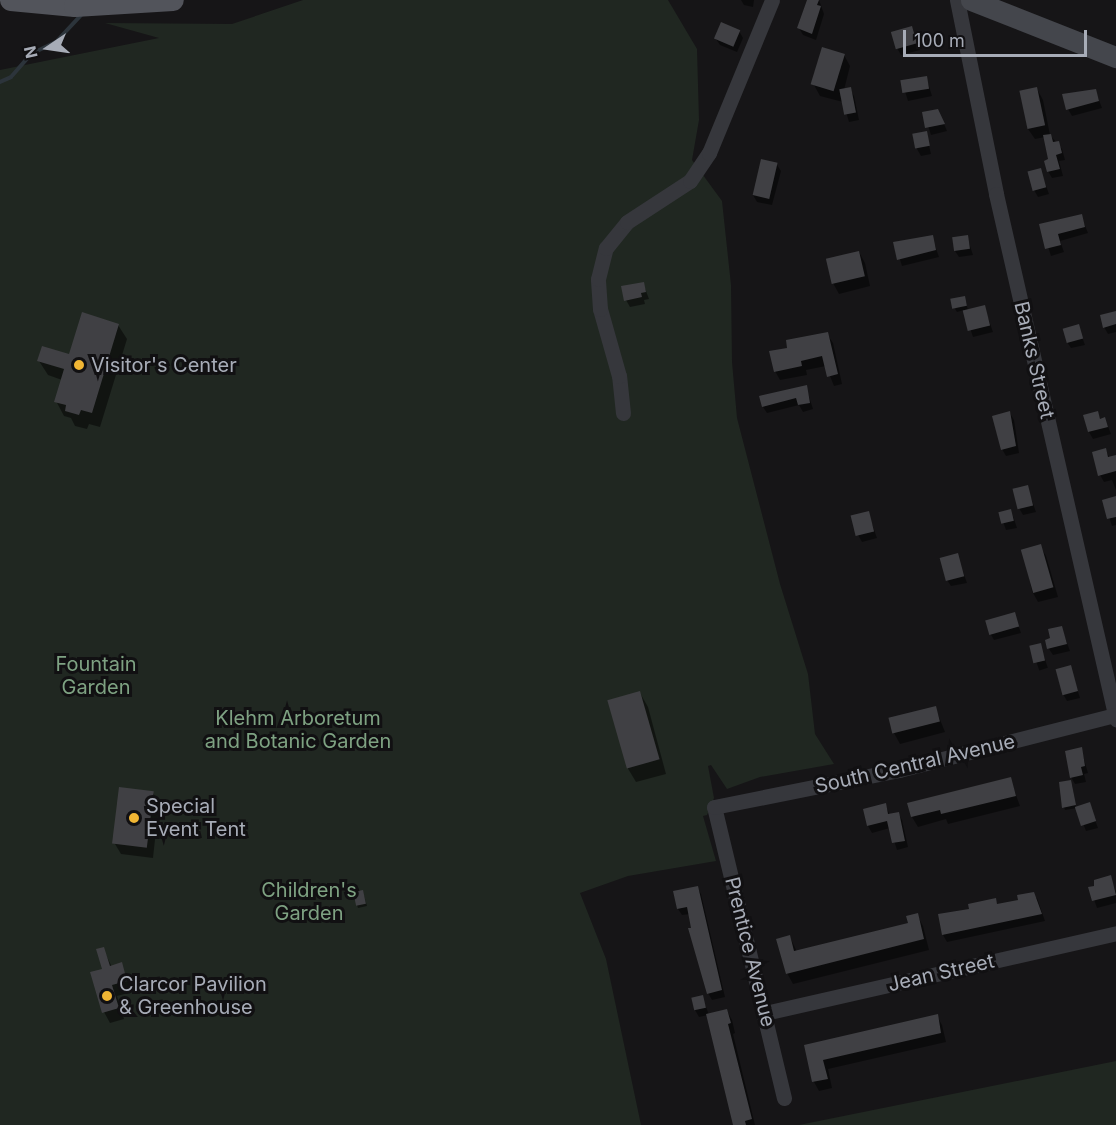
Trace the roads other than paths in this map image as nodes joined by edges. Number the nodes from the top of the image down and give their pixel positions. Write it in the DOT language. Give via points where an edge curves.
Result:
graph roads {
  1 [pos="11,0"];
  2 [pos="173,0"];
  3 [pos="772,0"];
  4 [pos="957,0"];
  5 [pos="971,0"];
  6 [pos="1116,57"];
  7 [pos="623,413"];
  8 [pos="1116,717"];
  9 [pos="714,807"];
  10 [pos="1116,933"];
  11 [pos="765,1013"];
  12 [pos="784,1098"];
  1 -- 2 [label="main road" via="75,6"];
  3 -- 7 [label="street" via="709,153 690,181 627,222 606,248 598,279 600,309 618,376"];
  4 -- 8 [label="street, Banks Street" via="996,194"];
  5 -- 6 [label="street"];
  8 -- 9 [label="street, South Central Avenue" via="899,770"];
  9 -- 11 [label="street, Prentice Avenue"];
  10 -- 11 [label="street, Jean Street"];
  11 -- 12 [label="street, Prentice Avenue"];
}
